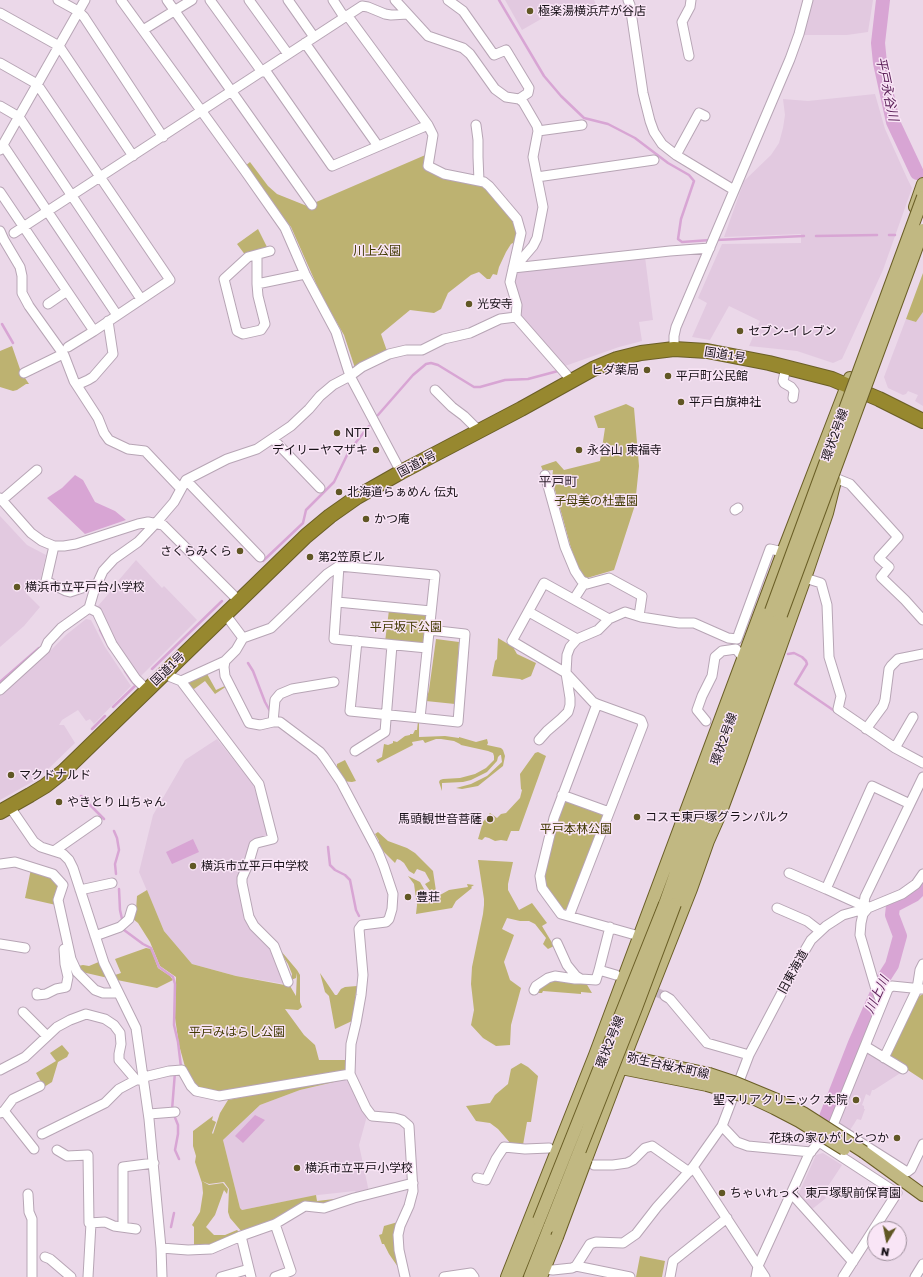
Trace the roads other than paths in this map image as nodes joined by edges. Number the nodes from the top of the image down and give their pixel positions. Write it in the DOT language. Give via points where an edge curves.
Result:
graph roads {
  1 [pos="58,0"];
  2 [pos="85,0"];
  3 [pos="122,0"];
  4 [pos="167,0"];
  5 [pos="192,0"];
  6 [pos="210,0"];
  7 [pos="249,0"];
  8 [pos="288,0"];
  9 [pos="333,0"];
  10 [pos="395,0"];
  11 [pos="448,0"];
  12 [pos="628,0"];
  13 [pos="691,0"];
  14 [pos="808,0"];
  15 [pos="175,10"];
  16 [pos="78,11"];
  17 [pos="0,13"];
  18 [pos="408,14"];
  19 [pos="345,16"];
  20 [pos="143,30"];
  21 [pos="314,37"];
  22 [pos="305,43"];
  23 [pos="59,46"];
  24 [pos="288,54"];
  25 [pos="689,56"];
  26 [pos="0,63"];
  27 [pos="263,71"];
  28 [pos="37,84"];
  29 [pos="232,92"];
  30 [pos="519,99"];
  31 [pos="0,106"];
  32 [pos="202,112"];
  33 [pos="705,116"];
  34 [pos="19,117"];
  35 [pos="428,125"];
  36 [pos="476,125"];
  37 [pos="582,126"];
  38 [pos="538,131"];
  39 [pos="163,137"];
  40 [pos="2,143"];
  41 [pos="378,146"];
  42 [pos="676,155"];
  43 [pos="132,156"];
  44 [pos="654,160"];
  45 [pos="537,177"];
  46 [pos="101,178"];
  47 [pos="479,181"];
  48 [pos="923,184"];
  49 [pos="734,190"];
  50 [pos="0,192"];
  51 [pos="71,195"];
  52 [pos="923,197"];
  53 [pos="312,205"];
  54 [pos="48,211"];
  55 [pos="23,227"];
  56 [pos="923,230"];
  57 [pos="0,231"];
  58 [pos="14,234"];
  59 [pos="2,238"];
  60 [pos="923,244"];
  61 [pos="710,248"];
  62 [pos="270,251"];
  63 [pos="256,255"];
  64 [pos="513,268"];
  65 [pos="305,274"];
  66 [pos="257,284"];
  67 [pos="67,291"];
  68 [pos="141,299"];
  69 [pos="48,304"];
  70 [pos="117,315"];
  71 [pos="516,317"];
  72 [pos="108,321"];
  73 [pos="94,331"];
  74 [pos="674,349"];
  75 [pos="65,350"];
  76 [pos="786,368"];
  77 [pos="24,373"];
  78 [pos="350,376"];
  79 [pos="572,381"];
  80 [pos="77,385"];
  81 [pos="847,386"];
  82 [pos="435,390"];
  83 [pos="867,394"];
  84 [pos="793,398"];
  85 [pos="923,422"];
  86 [pos="479,431"];
  87 [pos="274,439"];
  88 [pos="37,470"];
  89 [pos="401,472"];
  90 [pos="545,474"];
  91 [pos="835,478"];
  92 [pos="186,480"];
  93 [pos="320,488"];
  94 [pos="181,489"];
  95 [pos="1,499"];
  96 [pos="156,523"];
  97 [pos="54,546"];
  98 [pos="783,552"];
  99 [pos="260,557"];
  100 [pos="339,566"];
  101 [pos="805,578"];
  102 [pos="585,582"];
  103 [pos="96,586"];
  104 [pos="574,599"];
  105 [pos="239,601"];
  106 [pos="336,602"];
  107 [pos="89,608"];
  108 [pos="431,611"];
  109 [pos="529,612"];
  110 [pos="776,613"];
  111 [pos="226,614"];
  112 [pos="639,616"];
  113 [pos="609,619"];
  114 [pos="923,620"];
  115 [pos="429,630"];
  116 [pos="243,638"];
  117 [pos="577,639"];
  118 [pos="357,642"];
  119 [pos="392,645"];
  120 [pos="427,648"];
  121 [pos="923,654"];
  122 [pos="225,661"];
  123 [pos="742,664"];
  124 [pos="166,672"];
  125 [pos="566,673"];
  126 [pos="181,681"];
  127 [pos="334,682"];
  128 [pos="0,690"];
  129 [pos="147,690"];
  130 [pos="598,704"];
  131 [pos="747,709"];
  132 [pos="387,715"];
  133 [pos="913,717"];
  134 [pos="420,718"];
  135 [pos="706,721"];
  136 [pos="273,722"];
  137 [pos="866,729"];
  138 [pos="539,740"];
  139 [pos="895,748"];
  140 [pos="356,751"];
  141 [pos="923,763"];
  142 [pos="923,777"];
  143 [pos="562,795"];
  144 [pos="910,804"];
  145 [pos="5,810"];
  146 [pos="610,812"];
  147 [pos="97,821"];
  148 [pos="693,824"];
  149 [pos="708,841"];
  150 [pos="54,851"];
  151 [pos="0,864"];
  152 [pos="788,873"];
  153 [pos="922,880"];
  154 [pos="112,883"];
  155 [pos="826,889"];
  156 [pos="80,890"];
  157 [pos="670,904"];
  158 [pos="777,908"];
  159 [pos="868,908"];
  160 [pos="132,909"];
  161 [pos="569,916"];
  162 [pos="610,928"];
  163 [pos="820,931"];
  164 [pos="95,936"];
  165 [pos="639,936"];
  166 [pos="557,943"];
  167 [pos="0,944"];
  168 [pos="25,948"];
  169 [pos="68,948"];
  170 [pos="923,964"];
  171 [pos="599,970"];
  172 [pos="616,975"];
  173 [pos="581,979"];
  174 [pos="288,982"];
  175 [pos="920,989"];
  176 [pos="534,990"];
  177 [pos="37,993"];
  178 [pos="118,993"];
  179 [pos="665,996"];
  180 [pos="881,1002"];
  181 [pos="23,1012"];
  182 [pos="47,1036"];
  183 [pos="865,1046"];
  184 [pos="595,1055"];
  185 [pos="748,1055"];
  186 [pos="884,1058"];
  187 [pos="623,1062"];
  188 [pos="902,1069"];
  189 [pos="0,1070"];
  190 [pos="350,1074"];
  191 [pos="141,1079"];
  192 [pos="40,1086"];
  193 [pos="737,1086"];
  194 [pos="2,1112"];
  195 [pos="172,1113"];
  196 [pos="149,1114"];
  197 [pos="722,1126"];
  198 [pos="830,1128"];
  199 [pos="42,1134"];
  200 [pos="819,1142"];
  201 [pos="923,1144"];
  202 [pos="34,1148"];
  203 [pos="549,1148"];
  204 [pos="57,1150"];
  205 [pos="811,1152"];
  206 [pos="590,1162"];
  207 [pos="154,1163"];
  208 [pos="691,1170"];
  209 [pos="477,1178"];
  210 [pos="413,1183"];
  211 [pos="791,1193"];
  212 [pos="28,1194"];
  213 [pos="923,1195"];
  214 [pos="727,1218"];
  215 [pos="90,1223"];
  216 [pos="545,1223"];
  217 [pos="275,1224"];
  218 [pos="123,1227"];
  219 [pos="136,1229"];
  220 [pos="240,1236"];
  221 [pos="161,1248"];
  222 [pos="45,1257"];
  223 [pos="852,1262"];
  224 [pos="923,1264"];
  225 [pos="576,1266"];
  226 [pos="758,1266"];
  227 [pos="250,1273"];
  228 [pos="543,1273"];
  229 [pos="591,1273"];
  230 [pos="473,1275"];
  231 [pos="32,1277"];
  232 [pos="71,1277"];
  233 [pos="88,1277"];
  234 [pos="162,1277"];
  235 [pos="221,1277"];
  236 [pos="275,1277"];
  237 [pos="405,1277"];
  238 [pos="444,1277"];
  239 [pos="507,1277"];
  240 [pos="516,1277"];
  241 [pos="530,1277"];
  242 [pos="630,1277"];
  243 [pos="670,1277"];
  244 [pos="756,1277"];
  245 [pos="766,1277"];
  246 [pos="843,1277"];
  247 [pos="915,1277"];
  1 -- 16 [label="street"];
  2 -- 16 [label="street"];
  3 -- 20 [label="street"];
  4 -- 15 [label="street"];
  5 -- 15 [label="street"];
  6 -- 27 [label="street"];
  7 -- 24 [label="street"];
  8 -- 21 [label="street"];
  9 -- 19 [label="street"];
  10 -- 18 [label="street"];
  11 -- 30 [label="street" via="463,11 494,55 506,50 529,88 528,93"];
  12 -- 42 [label="street" via="640,78 650,121 662,144"];
  13 -- 25 [label="street" via="682,22"];
  14 -- 49 [label="street" via="794,47"];
  15 -- 20 [label="street"];
  15 -- 29 [label="street"];
  16 -- 23 [label="street"];
  16 -- 39 [label="street"];
  17 -- 23 [label="street"];
  18 -- 19 [label="street" via="385,14 362,6"];
  18 -- 30 [label="street" via="428,36 463,48 495,88 506,97"];
  19 -- 21 [label="street"];
  19 -- 35 [label="street"];
  20 -- 32 [label="street"];
  21 -- 22 [label="street"];
  22 -- 24 [label="street"];
  22 -- 41 [label="street"];
  23 -- 28 [label="street"];
  23 -- 43 [label="street"];
  24 -- 27 [label="street"];
  26 -- 28 [label="street"];
  27 -- 29 [label="street"];
  27 -- 41 [label="street" via="332,166"];
  28 -- 34 [label="street"];
  28 -- 46 [label="street"];
  29 -- 32 [label="street"];
  29 -- 53 [label="street"];
  30 -- 38 [label="street" via="532,115"];
  31 -- 34 [label="street"];
  32 -- 39 [label="street"];
  32 -- 65 [label="street" via="285,228"];
  33 -- 42 [label="street" via="699,113"];
  34 -- 40 [label="street"];
  34 -- 51 [label="street"];
  35 -- 41 [label="street"];
  35 -- 47 [label="street" via="433,134 428,166 444,174"];
  36 -- 47 [label="street"];
  37 -- 38 [label="street"];
  38 -- 45 [label="street" via="533,157"];
  39 -- 43 [label="street"];
  40 -- 54 [label="street"];
  42 -- 49 [label="street"];
  43 -- 46 [label="street"];
  44 -- 45 [label="street"];
  45 -- 64 [label="street" via="543,207 536,238 533,246"];
  46 -- 51 [label="street"];
  46 -- 68 [label="street" via="170,280"];
  47 -- 64 [label="street" via="489,186 520,226 521,233"];
  48 -- 81 [label="main road"];
  49 -- 61 [label="street"];
  50 -- 55 [label="street"];
  51 -- 54 [label="street"];
  51 -- 68 [label="street"];
  52 -- 110 [label="main road, 環状2号線, bridge"];
  54 -- 55 [label="street"];
  54 -- 70 [label="street"];
  55 -- 58 [label="street"];
  55 -- 67 [label="street"];
  56 -- 110 [label="main road, 環状2号線, bridge"];
  57 -- 59 [label="street"];
  59 -- 75 [label="street" via="20,267 22,293 29,306"];
  60 -- 83 [label="main road"];
  61 -- 64 [label="street"];
  61 -- 74 [label="street" via="676,327"];
  62 -- 63 [label="street"];
  63 -- 66 [label="street"];
  63 -- 66 [label="street" via="248,257 224,279 237,331 243,334 261,330 265,324"];
  64 -- 71 [label="street" via="510,282 516,305"];
  65 -- 66 [label="street"];
  65 -- 78 [label="street" via="336,332"];
  67 -- 69 [label="street"];
  67 -- 73 [label="street"];
  68 -- 70 [label="street"];
  70 -- 72 [label="street"];
  71 -- 78 [label="street" via="500,319 470,333 444,339 422,350 389,354"];
  71 -- 79 [label="street"];
  72 -- 73 [label="street"];
  72 -- 80 [label="street" via="113,354 92,377"];
  73 -- 75 [label="street"];
  74 -- 76 [label="highway, 国道1号" via="707,351"];
  74 -- 79 [label="highway, 国道1号" via="617,359"];
  75 -- 77 [label="street"];
  75 -- 80 [label="street"];
  76 -- 81 [label="highway, 国道1号" via="818,375"];
  76 -- 84 [label="street" via="783,381 794,391"];
  78 -- 87 [label="street" via="333,385 300,418"];
  78 -- 89 [label="street"];
  79 -- 86 [label="highway, 国道1号"];
  80 -- 94 [label="street" via="109,440 128,449 145,451"];
  81 -- 83 [label="highway, 国道1号"];
  81 -- 98 [label="main road"];
  82 -- 86 [label="street"];
  83 -- 85 [label="highway, 国道1号"];
  83 -- 91 [label="main road"];
  86 -- 89 [label="highway, 国道1号"];
  87 -- 92 [label="street" via="257,450 227,459"];
  87 -- 93 [label="street"];
  88 -- 95 [label="street"];
  89 -- 105 [label="highway, 国道1号" via="330,516"];
  90 -- 102 [label="street" via="565,546 575,570"];
  91 -- 101 [label="main road" via="827,513"];
  91 -- 114 [label="street" via="850,484 898,537 878,558 889,567 881,578"];
  92 -- 94 [label="street"];
  92 -- 99 [label="street"];
  94 -- 96 [label="street" via="174,502"];
  95 -- 97 [label="street" via="31,533"];
  96 -- 97 [label="street" via="138,524 76,544"];
  96 -- 103 [label="street" via="138,542 108,565"];
  96 -- 105 [label="street" via="163,525"];
  97 -- 103 [label="street" via="46,581 70,592 91,585"];
  98 -- 112 [label="street" via="770,549 737,639 728,638 694,624"];
  98 -- 123 [label="main road"];
  100 -- 106 [label="street"];
  100 -- 108 [label="street" via="435,575"];
  100 -- 116 [label="street" via="327,574 271,628"];
  101 -- 137 [label="street" via="821,584 827,605 829,657 841,696 838,710"];
  101 -- 149 [label="main road" via="738,767"];
  102 -- 104 [label="street"];
  102 -- 112 [label="street" via="587,584 609,578 642,596"];
  103 -- 107 [label="street"];
  104 -- 109 [label="street" via="544,583"];
  104 -- 113 [label="street"];
  105 -- 111 [label="highway, 国道1号"];
  106 -- 108 [label="street"];
  106 -- 118 [label="street" via="334,639"];
  107 -- 128 [label="street" via="61,628"];
  107 -- 129 [label="street" via="97,612 112,644 136,679"];
  108 -- 115 [label="street"];
  109 -- 117 [label="street"];
  109 -- 125 [label="street" via="512,641"];
  110 -- 131 [label="main road, 環状2号線"];
  110 -- 148 [label="main road, 環状2号線"];
  111 -- 116 [label="street"];
  111 -- 124 [label="highway, 国道1号"];
  112 -- 113 [label="street" via="625,612"];
  113 -- 117 [label="street" via="598,630"];
  115 -- 120 [label="street"];
  115 -- 134 [label="street" via="465,634 458,722"];
  116 -- 122 [label="street"];
  117 -- 125 [label="street" via="567,655"];
  118 -- 119 [label="street"];
  118 -- 132 [label="street" via="351,681 350,711"];
  119 -- 120 [label="street"];
  119 -- 132 [label="street"];
  120 -- 134 [label="street"];
  121 -- 137 [label="street" via="898,660 890,666 883,706"];
  122 -- 126 [label="street"];
  122 -- 136 [label="street" via="225,676 249,723 260,725"];
  123 -- 135 [label="street" via="736,649 722,651 715,657 712,676 697,710"];
  123 -- 148 [label="main road"];
  123 -- 165 [label="main road"];
  124 -- 126 [label="street"];
  124 -- 129 [label="highway, 国道1号"];
  125 -- 130 [label="street" via="593,702"];
  125 -- 138 [label="street" via="570,698 568,712"];
  126 -- 174 [label="street" via="259,784 273,839 254,845 242,883 249,917 254,926 274,946"];
  127 -- 136 [label="street" via="292,688 280,694 275,700"];
  129 -- 145 [label="highway, 国道1号" via="64,771 45,786"];
  130 -- 143 [label="street"];
  130 -- 146 [label="street" via="641,720 643,725"];
  131 -- 149 [label="main road"];
  131 -- 157 [label="main road, 環状2号線"];
  132 -- 134 [label="street"];
  132 -- 140 [label="street" via="385,732"];
  133 -- 139 [label="street"];
  136 -- 190 [label="street" via="280,722 324,757 341,782 377,850 394,894 389,919 386,922 362,925 359,929 361,995 351,1044"];
  137 -- 139 [label="street"];
  139 -- 141 [label="street"];
  142 -- 144 [label="street"];
  143 -- 146 [label="street"];
  143 -- 161 [label="street" via="540,876 542,888 561,914"];
  144 -- 155 [label="street" via="872,786"];
  144 -- 159 [label="street" via="865,897 864,903"];
  145 -- 150 [label="street" via="34,842"];
  146 -- 161 [label="street"];
  147 -- 150 [label="street"];
  148 -- 157 [label="main road, 環状2号線"];
  149 -- 187 [label="main road"];
  150 -- 156 [label="street" via="63,854 69,860"];
  151 -- 169 [label="street" via="15,862 53,874 63,885 58,900"];
  152 -- 155 [label="street"];
  153 -- 159 [label="street, 旧東海道" via="902,894"];
  154 -- 156 [label="street"];
  155 -- 159 [label="street"];
  156 -- 164 [label="street"];
  157 -- 216 [label="main road, 環状2号線, bridge" via="634,1015"];
  158 -- 163 [label="street" via="807,921"];
  159 -- 163 [label="street, 旧東海道" via="844,915"];
  159 -- 180 [label="street" via="863,914 860,935"];
  160 -- 164 [label="street" via="129,919 120,927"];
  161 -- 162 [label="street"];
  162 -- 165 [label="street"];
  162 -- 171 [label="street"];
  163 -- 185 [label="street, 旧東海道" via="810,940"];
  164 -- 178 [label="street"];
  165 -- 184 [label="main road"];
  166 -- 173 [label="street" via="567,965"];
  167 -- 168 [label="street"];
  169 -- 177 [label="street" via="64,949 68,977 66,987 46,994"];
  169 -- 178 [label="street" via="77,972 95,990 103,994"];
  170 -- 175 [label="street" via="920,970"];
  171 -- 172 [label="street"];
  171 -- 173 [label="street" via="596,980"];
  173 -- 176 [label="street" via="555,976 548,978"];
  175 -- 180 [label="street" via="892,986"];
  175 -- 186 [label="street"];
  178 -- 191 [label="street" via="136,1028"];
  179 -- 185 [label="street" via="706,1043"];
  180 -- 183 [label="street"];
  181 -- 182 [label="street"];
  182 -- 189 [label="street" via="25,1057"];
  182 -- 191 [label="street" via="57,1027 86,1014 105,1020 114,1025 120,1033 119,1060"];
  183 -- 186 [label="street"];
  183 -- 198 [label="street"];
  184 -- 187 [label="main road, 弥生台桜木町線"];
  184 -- 239 [label="main road"];
  185 -- 193 [label="street, 旧東海道"];
  186 -- 188 [label="street"];
  187 -- 206 [label="main road"];
  187 -- 213 [label="main road, 弥生台桜木町線, bridge" via="708,1080 774,1108 862,1156"];
  190 -- 191 [label="street" via="219,1096 196,1091 182,1070"];
  190 -- 210 [label="street" via="372,1116 395,1118 409,1126"];
  191 -- 196 [label="street"];
  191 -- 199 [label="street" via="119,1089 106,1103"];
  192 -- 194 [label="street" via="13,1099"];
  193 -- 197 [label="street, 旧東海道"];
  193 -- 198 [label="street" via="772,1099"];
  194 -- 202 [label="street"];
  195 -- 196 [label="street"];
  196 -- 207 [label="street"];
  197 -- 205 [label="street" via="737,1142 748,1146"];
  197 -- 208 [label="street, 旧東海道"];
  198 -- 200 [label="street"];
  198 -- 201 [label="street" via="907,1172"];
  200 -- 205 [label="street"];
  200 -- 223 [label="street" via="897,1193"];
  203 -- 209 [label="street" via="504,1147 486,1180"];
  204 -- 215 [label="street" via="68,1156 88,1156"];
  205 -- 211 [label="street"];
  206 -- 208 [label="street" via="613,1165 627,1162 633,1160 645,1148 652,1146"];
  206 -- 228 [label="main road, bridge"];
  207 -- 218 [label="street" via="123,1167"];
  207 -- 221 [label="street"];
  208 -- 214 [label="street"];
  208 -- 225 [label="street, 旧東海道" via="656,1207 636,1234 623,1243 590,1244"];
  210 -- 217 [label="street" via="324,1208 306,1206"];
  210 -- 237 [label="street" via="409,1206 398,1235"];
  211 -- 223 [label="street"];
  211 -- 226 [label="street"];
  212 -- 231 [label="street" via="32,1219"];
  214 -- 226 [label="street"];
  214 -- 243 [label="street" via="673,1262"];
  215 -- 218 [label="street" via="104,1222"];
  215 -- 233 [label="street"];
  216 -- 240 [label="main road, 環状2号線"];
  216 -- 241 [label="main road, 環状2号線"];
  217 -- 220 [label="street"];
  217 -- 236 [label="street" via="290,1271"];
  218 -- 219 [label="street"];
  220 -- 221 [label="street" via="211,1249"];
  220 -- 227 [label="street"];
  221 -- 234 [label="street"];
  222 -- 232 [label="street"];
  223 -- 246 [label="street"];
  224 -- 247 [label="street"];
  225 -- 228 [label="street"];
  225 -- 229 [label="street"];
  226 -- 244 [label="street"];
  226 -- 245 [label="street"];
  227 -- 235 [label="street"];
  229 -- 242 [label="street"];
  230 -- 238 [label="street"];
}
